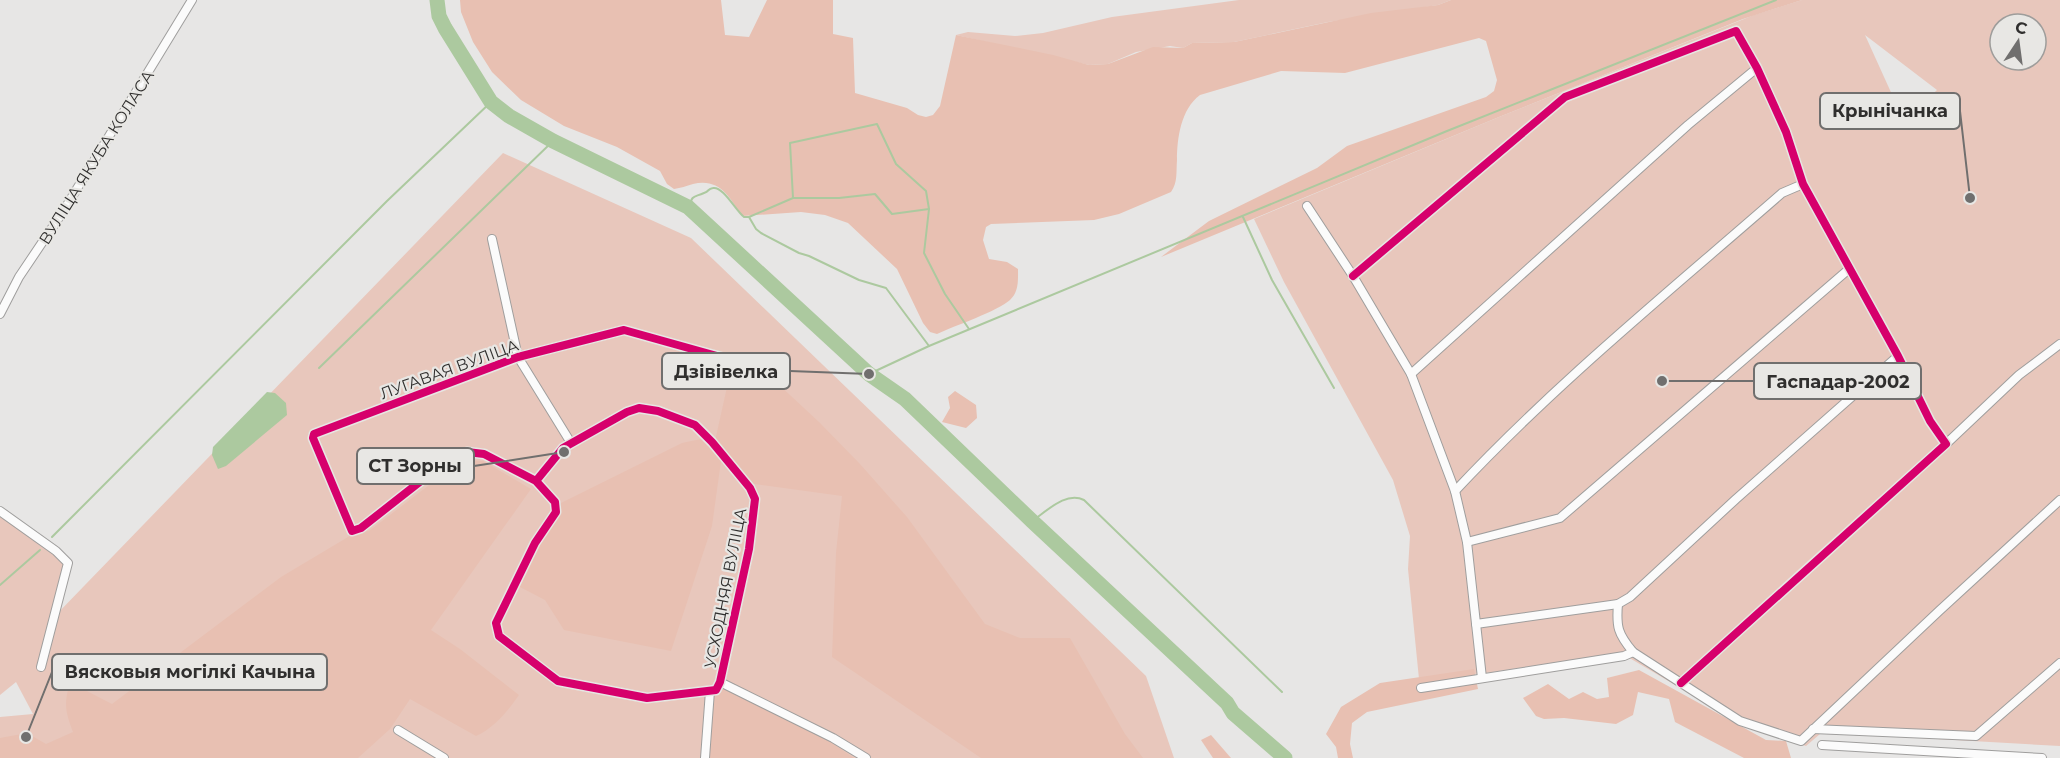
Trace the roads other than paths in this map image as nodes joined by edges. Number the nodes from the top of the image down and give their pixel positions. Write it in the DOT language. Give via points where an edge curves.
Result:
graph roads {
  1 [pos="192,0"];
  2 [pos="1757,68"];
  3 [pos="1803,184"];
  4 [pos="1307,207"];
  5 [pos="492,239"];
  6 [pos="1849,269"];
  7 [pos="1353,276"];
  8 [pos="0,314"];
  9 [pos="2060,344"];
  10 [pos="1898,356"];
  11 [pos="518,357"];
  12 [pos="735,361"];
  13 [pos="1411,374"];
  14 [pos="572,443"];
  15 [pos="1946,444"];
  16 [pos="536,481"];
  17 [pos="1455,491"];
  18 [pos="2060,500"];
  19 [pos="0,511"];
  20 [pos="1467,542"];
  21 [pos="1618,604"];
  22 [pos="1476,624"];
  23 [pos="1633,652"];
  24 [pos="2060,663"];
  25 [pos="41,667"];
  26 [pos="1482,678"];
  27 [pos="720,682"];
  28 [pos="1682,683"];
  29 [pos="1421,688"];
  30 [pos="710,691"];
  31 [pos="1813,729"];
  32 [pos="398,730"];
  33 [pos="1822,745"];
  34 [pos="444,758"];
  35 [pos="705,758"];
  36 [pos="866,758"];
  37 [pos="2042,758"];
  1 -- 8 [label="street, ВУЛІЦА ЯКУБА КОЛАСА" via="64,210 19,276"];
  2 -- 3 [label="street" via="1786,132"];
  2 -- 7 [label="street" via="1736,31 1565,97"];
  2 -- 13 [label="street" via="1688,125"];
  3 -- 6 [label="street"];
  3 -- 17 [label="street" via="1782,193 1612,341"];
  4 -- 7 [label="street"];
  5 -- 11 [label="street"];
  6 -- 10 [label="street"];
  6 -- 20 [label="street" via="1560,518"];
  7 -- 13 [label="street"];
  9 -- 15 [label="street" via="2019,375"];
  10 -- 15 [label="street" via="1930,421"];
  10 -- 21 [label="street"];
  11 -- 12 [label="street, ЛУГАВАЯ ВУЛІЦА" via="624,330"];
  11 -- 14 [label="street"];
  11 -- 16 [label="street, ЛУГАВАЯ ВУЛІЦА" via="314,434 313,442 352,531 454,455 484,454"];
  13 -- 17 [label="street"];
  14 -- 16 [label="street" via="563,448"];
  14 -- 27 [label="street, УСХОДНЯЯ ВУЛІЦА" via="627,412 639,408 658,411 695,425 750,488 755,499 749,549"];
  15 -- 28 [label="street"];
  16 -- 30 [label="street" via="555,501 556,512 535,543 496,623 499,636 558,681 647,698"];
  17 -- 20 [label="street"];
  18 -- 31 [label="street"];
  19 -- 25 [label="street" via="68,562"];
  20 -- 22 [label="street"];
  21 -- 22 [label="street"];
  21 -- 23 [label="street" via="1617,624 1622,639"];
  22 -- 26 [label="street"];
  23 -- 26 [label="street"];
  23 -- 28 [label="street"];
  24 -- 31 [label="street" via="1976,736"];
  26 -- 29 [label="street"];
  27 -- 30 [label="street" via="716,690"];
  27 -- 36 [label="street"];
  28 -- 31 [label="street" via="1740,721 1801,741"];
  30 -- 35 [label="street, УСХОДНЯЯ ВУЛІЦА"];
  32 -- 34 [label="street"];
  33 -- 37 [label="street"];
}
